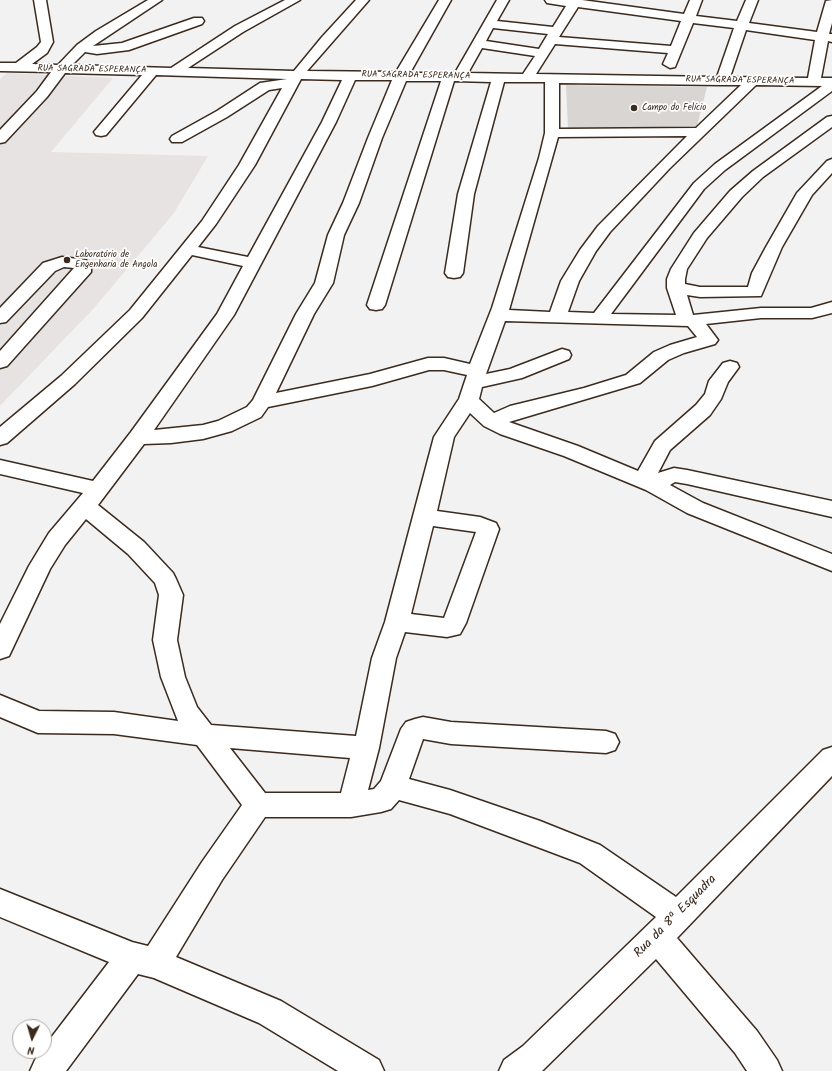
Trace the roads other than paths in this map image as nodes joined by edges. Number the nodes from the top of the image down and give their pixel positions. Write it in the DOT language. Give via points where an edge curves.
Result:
graph roads {
  1 [pos="40,0"];
  2 [pos="156,0"];
  3 [pos="294,0"];
  4 [pos="363,0"];
  5 [pos="445,0"];
  6 [pos="503,0"];
  7 [pos="551,0"];
  8 [pos="696,0"];
  9 [pos="752,0"];
  10 [pos="832,1"];
  11 [pos="575,2"];
  12 [pos="632,5"];
  13 [pos="688,19"];
  14 [pos="198,21"];
  15 [pos="490,24"];
  16 [pos="741,26"];
  17 [pos="554,36"];
  18 [pos="827,38"];
  19 [pos="479,44"];
  20 [pos="619,46"];
  21 [pos="82,48"];
  22 [pos="676,50"];
  23 [pos="543,54"];
  24 [pos="0,67"];
  25 [pos="18,68"];
  26 [pos="60,70"];
  27 [pos="153,71"];
  28 [pos="175,71"];
  29 [pos="351,75"];
  30 [pos="401,76"];
  31 [pos="454,77"];
  32 [pos="295,78"];
  33 [pos="498,78"];
  34 [pos="527,78"];
  35 [pos="552,78"];
  36 [pos="610,79"];
  37 [pos="663,80"];
  38 [pos="722,81"];
  39 [pos="753,81"];
  40 [pos="814,82"];
  41 [pos="832,84"];
  42 [pos="832,120"];
  43 [pos="101,132"];
  44 [pos="700,132"];
  45 [pos="552,133"];
  46 [pos="0,139"];
  47 [pos="177,139"];
  48 [pos="832,164"];
  49 [pos="832,188"];
  50 [pos="805,193"];
  51 [pos="190,250"];
  52 [pos="253,263"];
  53 [pos="454,273"];
  54 [pos="676,288"];
  55 [pos="376,305"];
  56 [pos="832,307"];
  57 [pos="498,315"];
  58 [pos="557,317"];
  59 [pos="0,318"];
  60 [pos="599,318"];
  61 [pos="690,320"];
  62 [pos="562,355"];
  63 [pos="0,362"];
  64 [pos="730,367"];
  65 [pos="473,384"];
  66 [pos="262,402"];
  67 [pos="491,421"];
  68 [pos="138,437"];
  69 [pos="0,438"];
  70 [pos="0,468"];
  71 [pos="648,483"];
  72 [pos="92,498"];
  73 [pos="832,509"];
  74 [pos="425,517"];
  75 [pos="832,563"];
  76 [pos="397,622"];
  77 [pos="0,649"];
  78 [pos="0,706"];
  79 [pos="202,735"];
  80 [pos="606,742"];
  81 [pos="366,748"];
  82 [pos="832,758"];
  83 [pos="393,786"];
  84 [pos="258,805"];
  85 [pos="352,805"];
  86 [pos="0,903"];
  87 [pos="667,927"];
  88 [pos="144,960"];
  89 [pos="46,1071"];
  90 [pos="368,1071"];
  91 [pos="515,1071"];
  92 [pos="766,1071"];
  1 -- 25 [label="street" via="46,46"];
  2 -- 21 [label="street"];
  3 -- 28 [label="street" via="238,29"];
  4 -- 32 [label="street"];
  5 -- 30 [label="street"];
  6 -- 15 [label="street"];
  7 -- 11 [label="street"];
  8 -- 13 [label="street"];
  9 -- 16 [label="street"];
  10 -- 18 [label="street"];
  11 -- 12 [label="street"];
  11 -- 17 [label="street"];
  12 -- 13 [label="street"];
  13 -- 16 [label="street"];
  13 -- 22 [label="street"];
  14 -- 21 [label="street" via="124,47"];
  15 -- 17 [label="street"];
  15 -- 19 [label="street"];
  16 -- 18 [label="street"];
  16 -- 38 [label="street"];
  17 -- 20 [label="street"];
  17 -- 23 [label="street"];
  18 -- 40 [label="street"];
  19 -- 23 [label="street"];
  19 -- 31 [label="street"];
  20 -- 22 [label="street"];
  20 -- 36 [label="street"];
  21 -- 26 [label="street"];
  22 -- 37 [label="street"];
  23 -- 34 [label="street"];
  24 -- 25 [label="street, RUA SAGRADA ESPERANÇA"];
  25 -- 26 [label="street, RUA SAGRADA ESPERANÇA"];
  26 -- 27 [label="street, RUA SAGRADA ESPERANÇA"];
  26 -- 46 [label="street" via="42,94"];
  27 -- 28 [label="street, RUA SAGRADA ESPERANÇA"];
  27 -- 43 [label="street"];
  28 -- 32 [label="street, RUA SAGRADA ESPERANÇA"];
  29 -- 30 [label="street, RUA SAGRADA ESPERANÇA"];
  29 -- 32 [label="street, RUA SAGRADA ESPERANÇA"];
  29 -- 52 [label="street" via="315,149"];
  30 -- 31 [label="street, RUA SAGRADA ESPERANÇA"];
  30 -- 66 [label="street" via="336,235 324,283 305,314"];
  31 -- 33 [label="street, RUA SAGRADA ESPERANÇA"];
  31 -- 55 [label="street"];
  32 -- 47 [label="street" via="265,86"];
  32 -- 51 [label="street" via="246,165"];
  33 -- 34 [label="street, RUA SAGRADA ESPERANÇA"];
  33 -- 53 [label="street" via="466,194"];
  34 -- 35 [label="street, RUA SAGRADA ESPERANÇA"];
  35 -- 36 [label="street, RUA SAGRADA ESPERANÇA"];
  35 -- 45 [label="street"];
  36 -- 37 [label="street, RUA SAGRADA ESPERANÇA"];
  37 -- 38 [label="street, RUA SAGRADA ESPERANÇA"];
  38 -- 39 [label="street, RUA SAGRADA ESPERANÇA"];
  39 -- 40 [label="street, RUA SAGRADA ESPERANÇA"];
  39 -- 44 [label="street"];
  40 -- 41 [label="street, RUA SAGRADA ESPERANÇA"];
  41 -- 60 [label="street" via="720,167 699,186"];
  42 -- 54 [label="street" via="758,174 736,194 696,242 679,269"];
  44 -- 45 [label="street"];
  44 -- 58 [label="street" via="600,234 570,280"];
  45 -- 57 [label="street"];
  48 -- 50 [label="street"];
  49 -- 50 [label="street"];
  50 -- 54 [label="street" via="774,247 755,292 700,292"];
  51 -- 52 [label="street"];
  51 -- 69 [label="street" via="105,346"];
  52 -- 68 [label="street" via="225,315"];
  54 -- 61 [label="street"];
  56 -- 61 [label="street" via="812,313 761,313"];
  57 -- 58 [label="street"];
  57 -- 65 [label="street"];
  58 -- 60 [label="street"];
  59 -- 63 [label="street" via="49,267 62,262 80,264 83,268"];
  60 -- 61 [label="street"];
  61 -- 67 [label="street" via="709,340 661,356 633,379 517,411"];
  62 -- 65 [label="street" via="515,374"];
  64 -- 71 [label="street" via="719,381 704,410 662,446"];
  65 -- 66 [label="street" via="444,364 428,364 372,380"];
  65 -- 67 [label="street"];
  65 -- 74 [label="street" via="444,438"];
  66 -- 68 [label="street" via="254,412 225,426 203,432"];
  67 -- 71 [label="street"];
  68 -- 72 [label="street"];
  70 -- 72 [label="street"];
  71 -- 73 [label="street" via="674,475"];
  71 -- 75 [label="street" via="695,508"];
  72 -- 77 [label="street" via="57,539 40,566"];
  72 -- 79 [label="street" via="165,579 171,595 165,640 173,677 186,712"];
  74 -- 76 [label="street"];
  74 -- 76 [label="street" via="480,525 488,529 452,627"];
  76 -- 81 [label="street" via="384,658"];
  78 -- 79 [label="street" via="38,722 114,723"];
  79 -- 81 [label="street"];
  79 -- 84 [label="street"];
  80 -- 83 [label="street" via="451,733 423,728 415,730 410,737"];
  81 -- 85 [label="street"];
  82 -- 87 [label="street, Rua da 8ª Esquadra"];
  83 -- 85 [label="street" via="381,800"];
  83 -- 87 [label="street" via="450,802 590,854 659,901"];
  84 -- 85 [label="street"];
  84 -- 88 [label="street" via="212,871"];
  86 -- 88 [label="street"];
  87 -- 91 [label="street, Rua da 8ª Esquadra" via="534,1057"];
  87 -- 92 [label="street"];
  88 -- 89 [label="street"];
  88 -- 90 [label="street" via="270,1012"];
}
